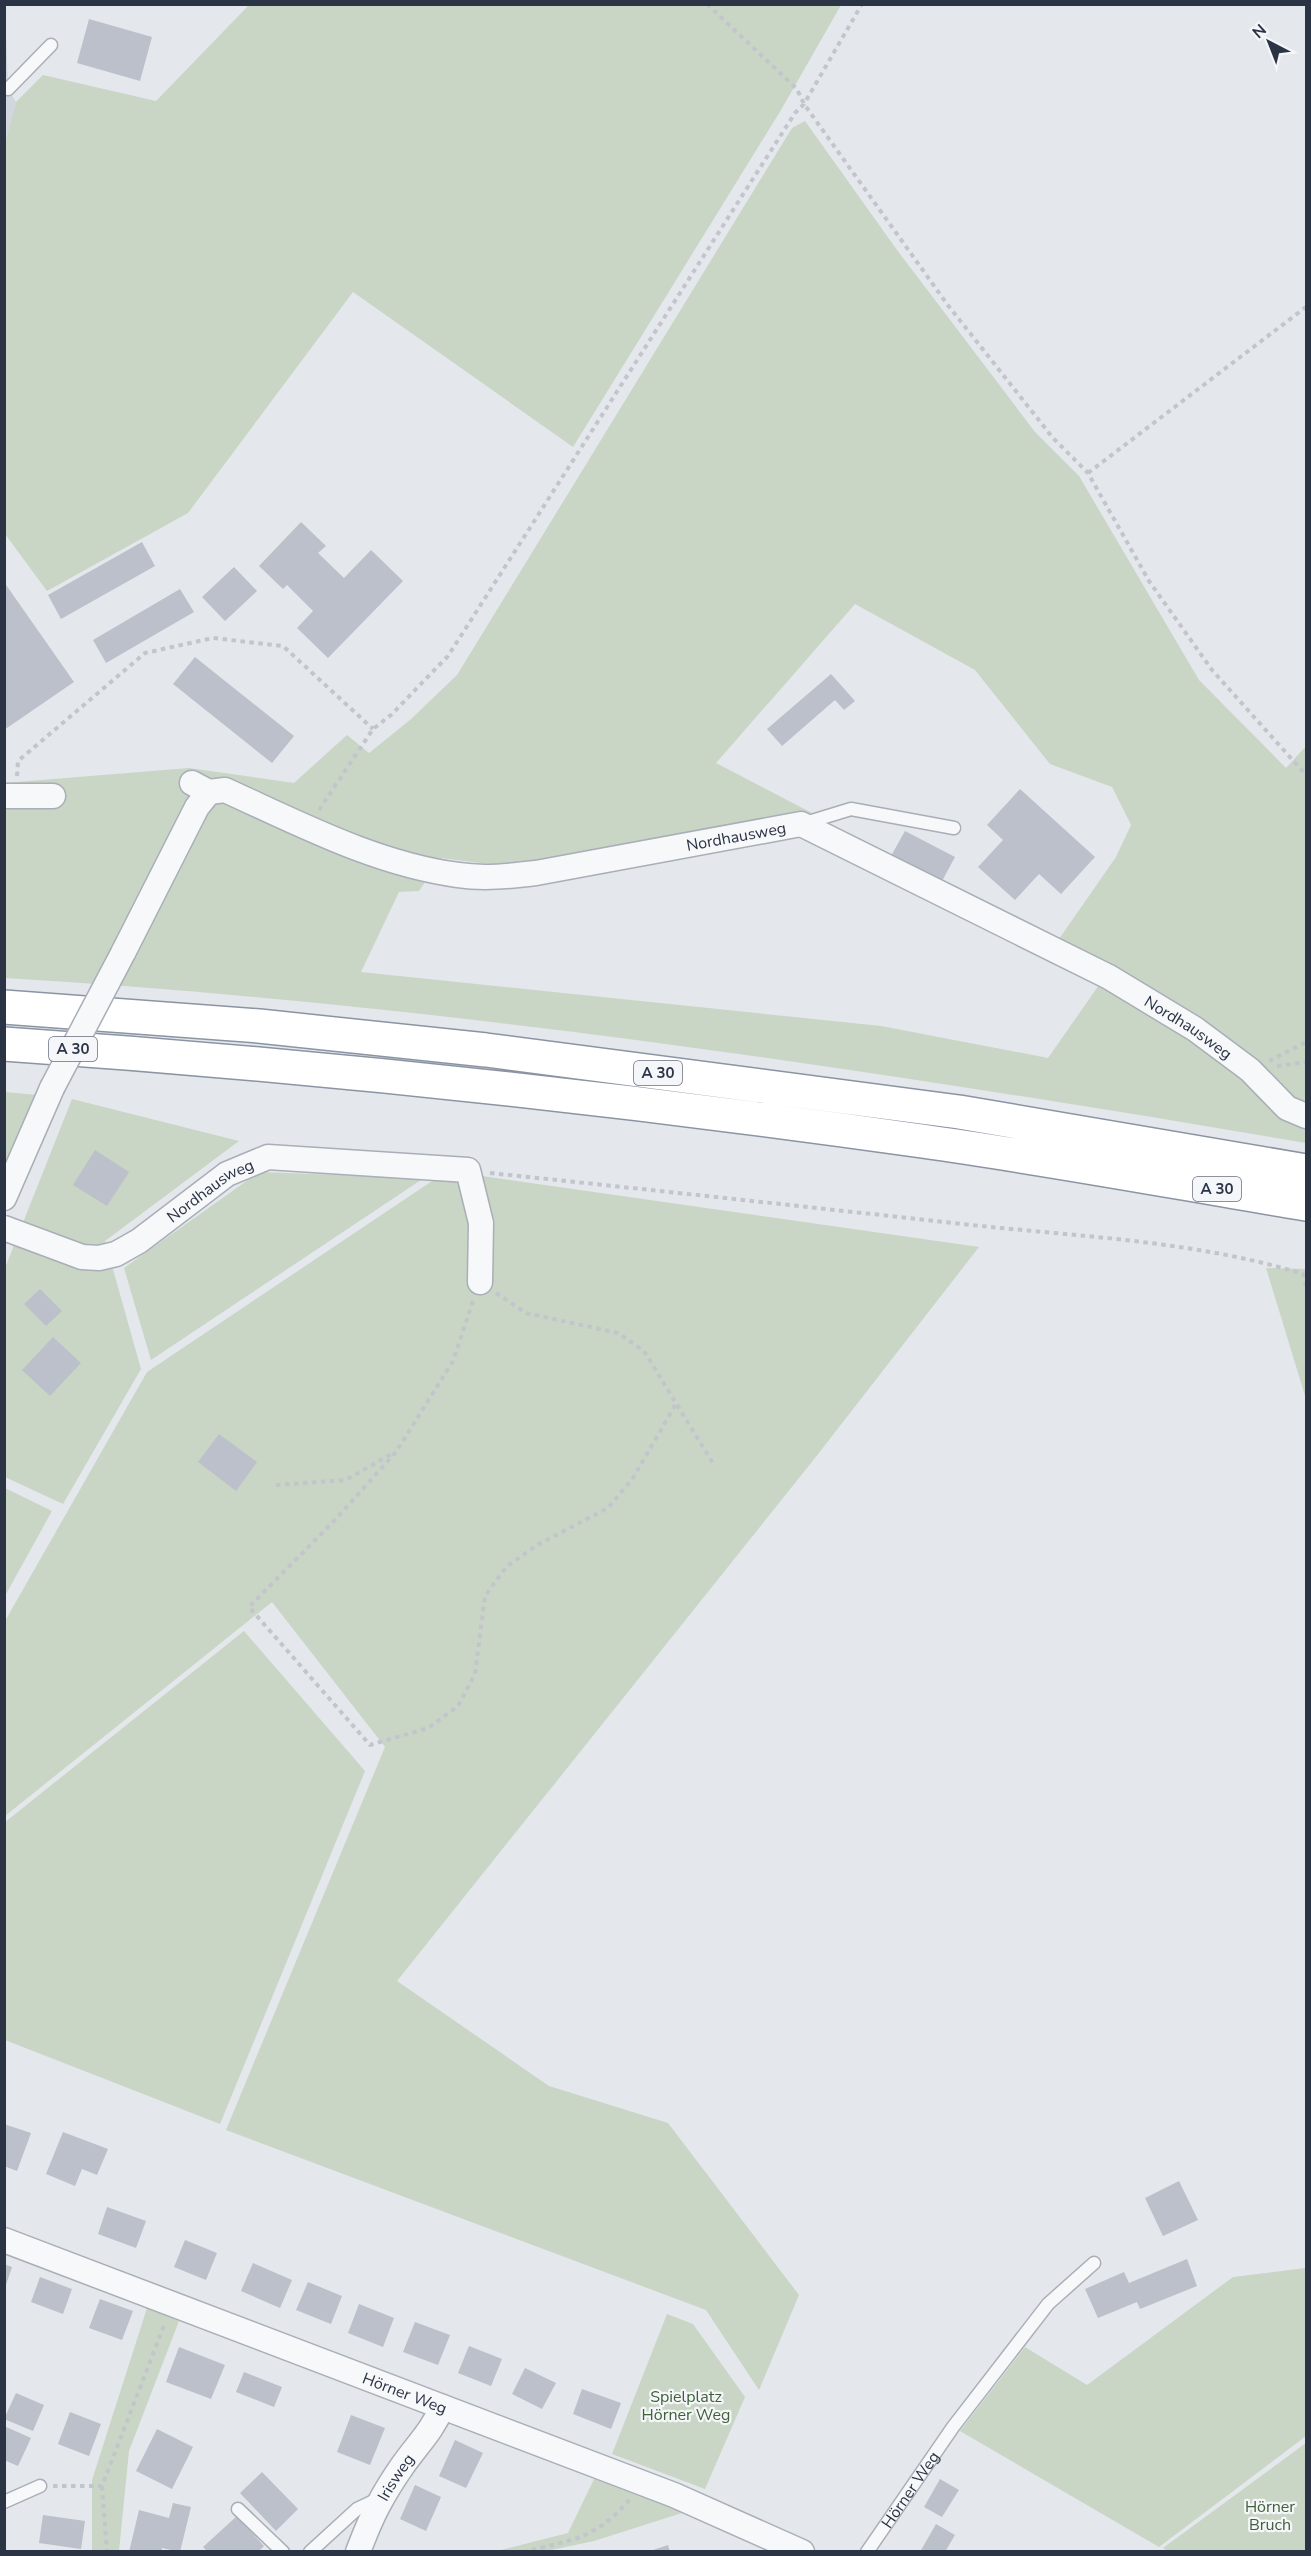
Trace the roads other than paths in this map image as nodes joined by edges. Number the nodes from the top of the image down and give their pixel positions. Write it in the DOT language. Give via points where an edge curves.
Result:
graph roads {
  1 [pos="51,45"];
  2 [pos="4,88"];
  3 [pos="53,796"];
  4 [pos="11,797"];
  5 [pos="801,824"];
  6 [pos="954,828"];
  7 [pos="4,1007"];
  8 [pos="4,1044"];
  9 [pos="1306,1116"];
  10 [pos="1306,1171"];
  11 [pos="4,1198"];
  12 [pos="1306,1204"];
  13 [pos="4,1228"];
  14 [pos="480,1282"];
  15 [pos="4,2240"];
  16 [pos="1094,2263"];
  17 [pos="442,2407"];
  18 [pos="40,2486"];
  19 [pos="382,2497"];
  20 [pos="4,2502"];
  21 [pos="238,2509"];
  22 [pos="283,2552"];
  23 [pos="310,2552"];
  24 [pos="358,2552"];
  25 [pos="802,2552"];
  26 [pos="867,2552"];
  1 -- 2 [label="lane"];
  3 -- 4 [label="street"];
  5 -- 6 [label="lane" via="850,809"];
  5 -- 9 [label="street, Nordhausweg" via="1109,977 1195,1029 1250,1070 1287,1108"];
  5 -- 11 [label="street, Nordhausweg, bridge" via="502,877 459,876 354,848 225,790 200,788 197,807 52,1088"];
  7 -- 10 [label="highway, A 30" via="259,1026 486,1050 959,1112"];
  8 -- 12 [label="highway, A 30" via="478,1084 924,1141"];
  13 -- 14 [label="street, Nordhausweg" via="82,1257 99,1258 139,1241 227,1174 268,1157 468,1170 481,1223"];
  15 -- 17 [label="street, Hörner Weg"];
  16 -- 26 [label="lane, Hörner Weg" via="1048,2304 953,2427"];
  17 -- 19 [label="street, Irisweg" via="435,2424"];
  17 -- 25 [label="street, Hörner Weg" via="643,2483"];
  18 -- 20 [label="lane"];
  19 -- 23 [label="lane" via="357,2509"];
  19 -- 24 [label="street, Irisweg"];
  21 -- 22 [label="lane"];
}
